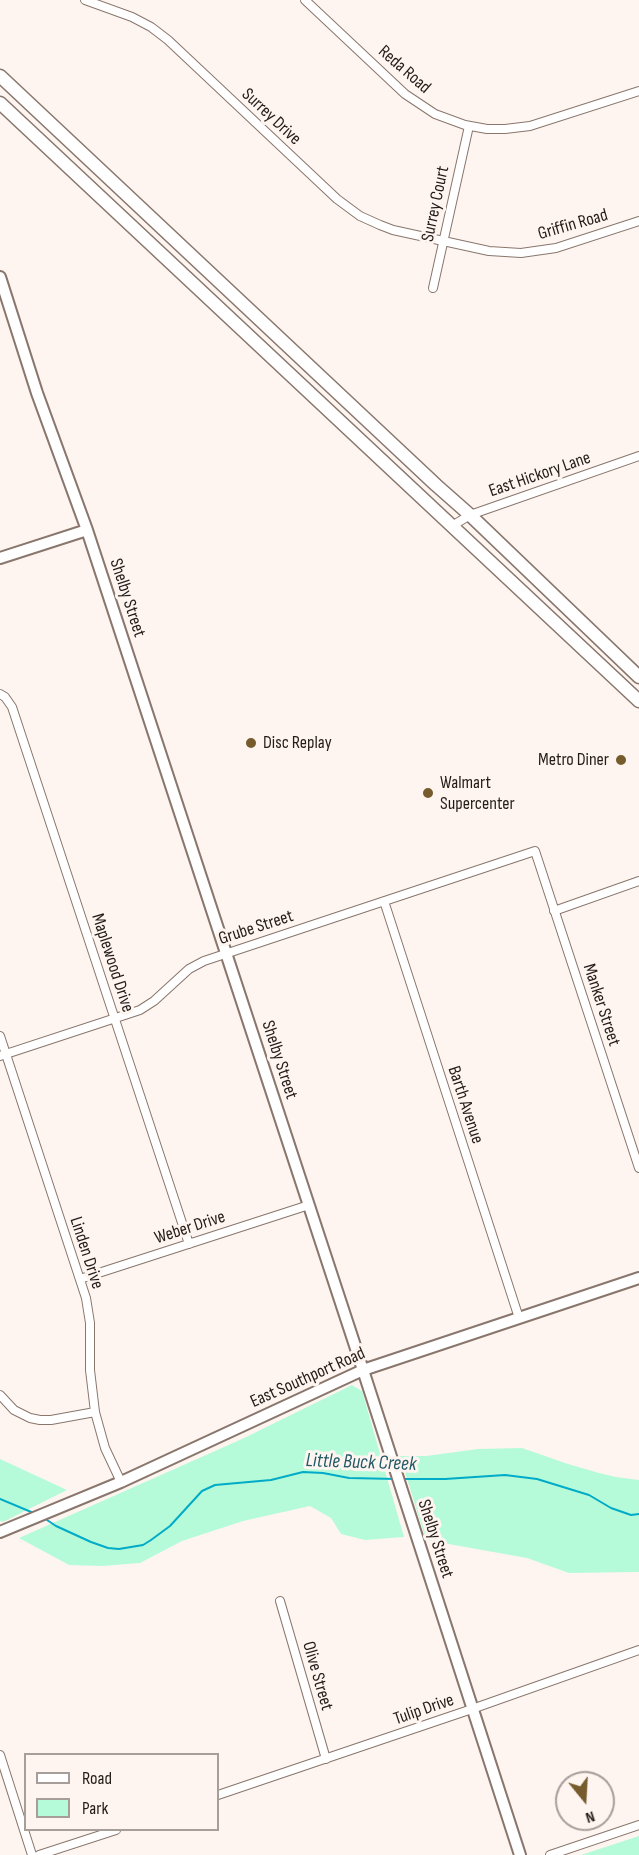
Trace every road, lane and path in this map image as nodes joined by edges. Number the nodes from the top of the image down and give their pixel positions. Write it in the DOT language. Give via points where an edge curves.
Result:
graph roads {
  1 [pos="85,0"];
  2 [pos="305,0"];
  3 [pos="0,76"];
  4 [pos="639,91"];
  5 [pos="0,103"];
  6 [pos="469,126"];
  7 [pos="639,221"];
  8 [pos="444,241"];
  9 [pos="0,277"];
  10 [pos="433,288"];
  11 [pos="639,456"];
  12 [pos="470,515"];
  13 [pos="452,526"];
  14 [pos="87,530"];
  15 [pos="0,558"];
  16 [pos="639,677"];
  17 [pos="0,694"];
  18 [pos="639,701"];
  19 [pos="535,851"];
  20 [pos="639,881"];
  21 [pos="384,901"];
  22 [pos="554,910"];
  23 [pos="227,955"];
  24 [pos="115,1018"];
  25 [pos="0,1036"];
  26 [pos="3,1055"];
  27 [pos="639,1168"];
  28 [pos="309,1205"];
  29 [pos="189,1244"];
  30 [pos="639,1278"];
  31 [pos="80,1279"];
  32 [pos="519,1318"];
  33 [pos="363,1370"];
  34 [pos="0,1395"];
  35 [pos="95,1412"];
  36 [pos="121,1482"];
  37 [pos="0,1532"];
  38 [pos="280,1601"];
  39 [pos="639,1650"];
  40 [pos="472,1709"];
  41 [pos="0,1755"];
  42 [pos="326,1759"];
  43 [pos="219,1795"];
  44 [pos="639,1825"];
  45 [pos="24,1830"];
  46 [pos="24,1831"];
  47 [pos="113,1831"];
  48 [pos="32,1855"];
  49 [pos="39,1855"];
  50 [pos="520,1855"];
  51 [pos="550,1855"];
  1 -- 8 [label="street, Surrey Drive" via="132,17 168,40 351,210 387,228"];
  2 -- 6 [label="street, Reda Road" via="405,94 435,114"];
  3 -- 12 [label="main road"];
  4 -- 6 [label="street, Reda Road" via="530,126"];
  5 -- 13 [label="main road"];
  6 -- 8 [label="street, Surrey Court"];
  7 -- 8 [label="street, Griffin Road" via="528,253 492,251"];
  8 -- 10 [label="street, Surrey Court"];
  9 -- 14 [label="street, Shelby Street"];
  11 -- 12 [label="street, East Hickory Lane"];
  12 -- 13 [label="street, East Hickory Lane"];
  12 -- 16 [label="main road"];
  13 -- 18 [label="main road"];
  14 -- 15 [label="street"];
  14 -- 23 [label="street, Shelby Street"];
  17 -- 24 [label="street, Maplewood Drive" via="12,707"];
  19 -- 21 [label="street, Grube Street"];
  19 -- 22 [label="street, Manker Street"];
  20 -- 22 [label="street"];
  21 -- 23 [label="street, Grube Street"];
  21 -- 32 [label="street, Barth Avenue"];
  22 -- 27 [label="street, Manker Street"];
  23 -- 24 [label="street, Grube Street" via="194,966 150,1004"];
  23 -- 28 [label="street, Shelby Street"];
  24 -- 26 [label="street, Grube Street"];
  24 -- 29 [label="street, Maplewood Drive"];
  25 -- 26 [label="street, Linden Drive"];
  26 -- 31 [label="street, Linden Drive"];
  28 -- 29 [label="street, Weber Drive"];
  28 -- 33 [label="street, Shelby Street"];
  29 -- 31 [label="street, Weber Drive"];
  30 -- 32 [label="street, East Southport Road"];
  31 -- 35 [label="street, Linden Drive" via="90,1323"];
  32 -- 33 [label="street, East Southport Road"];
  33 -- 36 [label="street, East Southport Road"];
  33 -- 40 [label="street, Shelby Street"];
  34 -- 35 [label="street" via="14,1410 40,1420"];
  35 -- 36 [label="street, Linden Drive" via="105,1448"];
  36 -- 37 [label="street, East Southport Road"];
  38 -- 42 [label="street, Olive Street"];
  39 -- 40 [label="street, Tulip Drive"];
  40 -- 42 [label="street, Tulip Drive"];
  40 -- 50 [label="street, Shelby Street"];
  41 -- 45 [label="street"];
  42 -- 43 [label="street, Tulip Drive"];
  44 -- 51 [label="street"];
  46 -- 48 [label="street"];
  47 -- 49 [label="street"];
}
